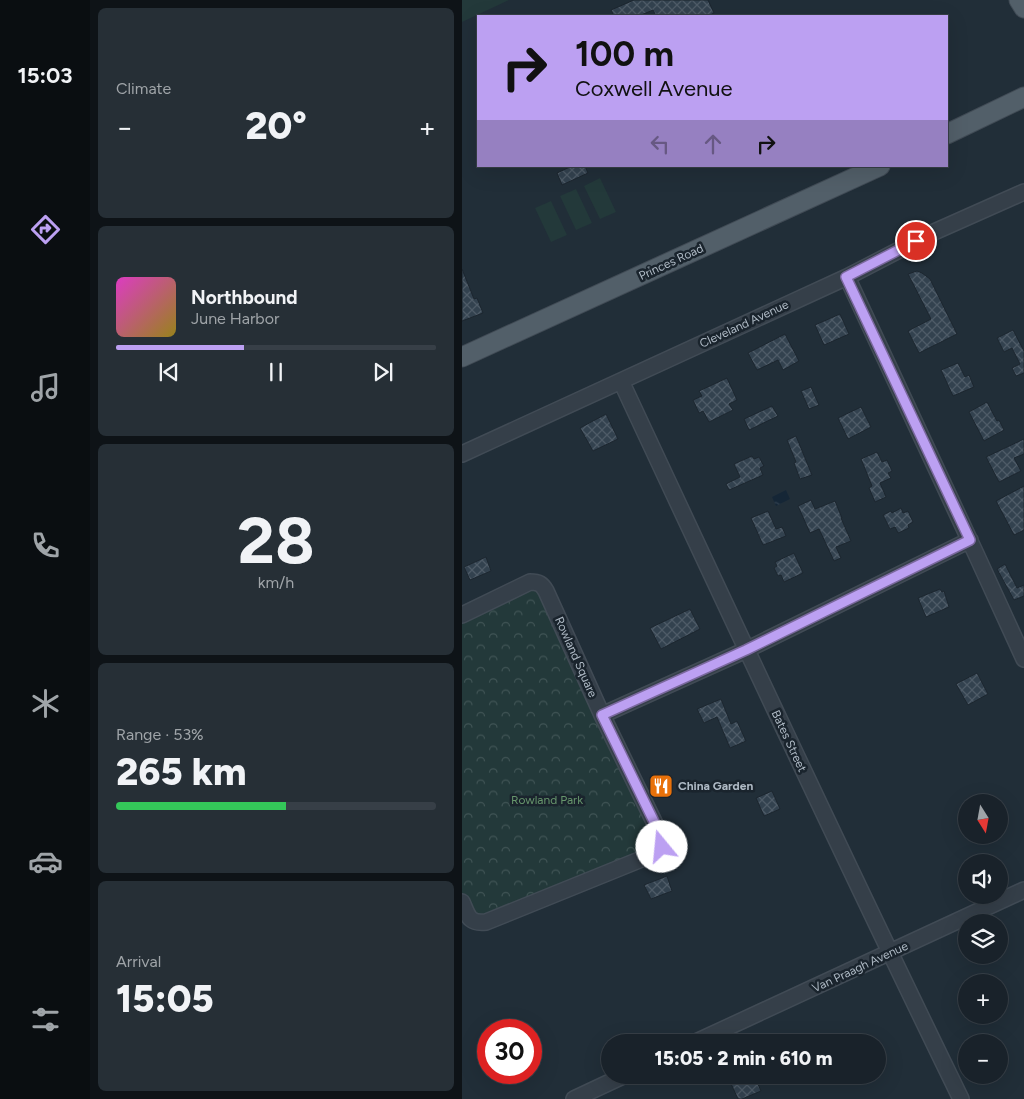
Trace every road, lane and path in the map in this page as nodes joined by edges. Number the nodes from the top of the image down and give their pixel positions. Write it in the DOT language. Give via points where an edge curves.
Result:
graph roads {
  1 [pos="1020,0"];
  2 [pos="1024,8"];
  3 [pos="1024,97"];
  4 [pos="948,134"];
  5 [pos="878,167"];
  6 [pos="1024,192"];
  7 [pos="846,277"];
  8 [pos="462,357"];
  9 [pos="622,381"];
  10 [pos="462,454"];
  11 [pos="970,540"];
  12 [pos="462,615"];
  13 [pos="746,650"];
  14 [pos="1024,659"];
  15 [pos="602,715"];
  16 [pos="1024,890"];
  17 [pos="462,902"];
  18 [pos="890,953"];
  19 [pos="713,1034"];
  20 [pos="606,1084"];
  21 [pos="574,1099"];
  22 [pos="961,1099"];
  1 -- 2 [label="main road"];
  3 -- 4 [label="main road"];
  5 -- 8 [label="main road, Princes Road"];
  6 -- 7 [label="street, Cleveland Avenue" via="934,232"];
  7 -- 9 [label="street, Cleveland Avenue"];
  7 -- 11 [label="street"];
  9 -- 10 [label="street, Cleveland Avenue"];
  9 -- 13 [label="street, Bates Street"];
  11 -- 13 [label="street"];
  11 -- 14 [label="street"];
  12 -- 15 [label="street, Rowland Square" via="530,582 542,584"];
  13 -- 15 [label="street"];
  13 -- 18 [label="street, Bates Street"];
  15 -- 17 [label="street, Rowland Square" via="661,836 660,851 486,922 472,921"];
  16 -- 18 [label="street, Van Praagh Avenue"];
  18 -- 19 [label="street, Van Praagh Avenue"];
  18 -- 22 [label="street, Bates Street"];
  20 -- 21 [label="street"];
}
